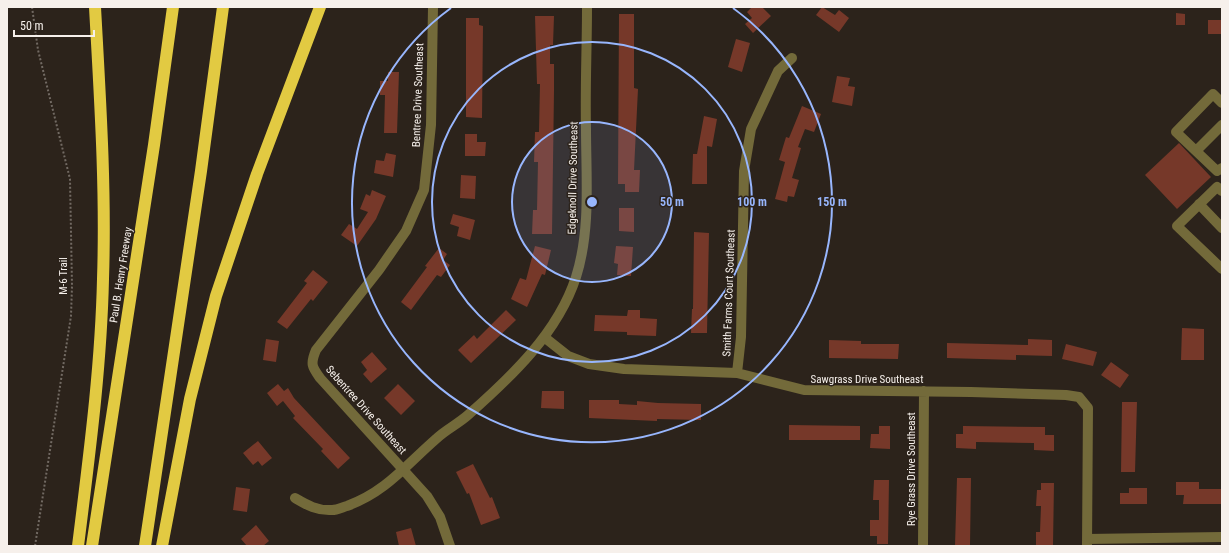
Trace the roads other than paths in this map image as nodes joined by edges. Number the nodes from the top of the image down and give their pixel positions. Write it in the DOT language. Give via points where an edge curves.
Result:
graph roads {
  1 [pos="173,7"];
  2 [pos="224,7"];
  3 [pos="319,7"];
  4 [pos="433,7"];
  5 [pos="587,7"];
  6 [pos="95,10"];
  7 [pos="792,58"];
  8 [pos="1222,103"];
  9 [pos="1222,126"];
  10 [pos="1196,152"];
  11 [pos="1220,170"];
  12 [pos="1220,189"];
  13 [pos="1199,204"];
  14 [pos="1222,228"];
  15 [pos="1222,269"];
  16 [pos="350,306"];
  17 [pos="544,337"];
  18 [pos="737,373"];
  19 [pos="924,391"];
  20 [pos="404,470"];
  21 [pos="295,498"];
  22 [pos="1222,537"];
  23 [pos="1087,542"];
  24 [pos="78,546"];
  25 [pos="92,546"];
  26 [pos="145,546"];
  27 [pos="162,546"];
  28 [pos="450,546"];
  29 [pos="923,546"];
  1 -- 25 [label="highway, Paul B. Henry Freeway"];
  2 -- 26 [label="highway"];
  3 -- 27 [label="highway" via="257,174 216,296 190,398"];
  4 -- 16 [label="street, Bentree Drive Southeast" via="432,125 424,190 406,231"];
  5 -- 17 [label="street, Edgeknoll Drive Southeast" via="584,242 576,276 564,308"];
  6 -- 24 [label="highway" via="103,140 103,280 93,428"];
  7 -- 18 [label="street, Smith Farms Court Southeast" via="778,71 751,128 745,164 741,337"];
  8 -- 10 [label="street" via="1213,94 1176,132"];
  9 -- 10 [label="street"];
  10 -- 11 [label="street"];
  11 -- 12 [label="street"];
  12 -- 13 [label="street"];
  13 -- 14 [label="street"];
  13 -- 15 [label="street" via="1177,226"];
  16 -- 20 [label="street, Sebentree Drive Southeast" via="316,350 312,360 314,369"];
  17 -- 18 [label="street, Sawgrass Drive Southeast" via="568,356 589,364 624,369"];
  17 -- 20 [label="street, Edgeknoll Drive Southeast" via="520,365"];
  18 -- 19 [label="street, Sawgrass Drive Southeast" via="804,390"];
  19 -- 23 [label="street, Sawgrass Drive Southeast" via="1079,397 1088,408"];
  19 -- 29 [label="street, Rye Grass Drive Southeast"];
  20 -- 21 [label="street, Edgeknoll Drive Southeast" via="362,501 333,510 314,509"];
  20 -- 28 [label="street" via="427,496 440,517"];
  22 -- 23 [label="street"];
}
